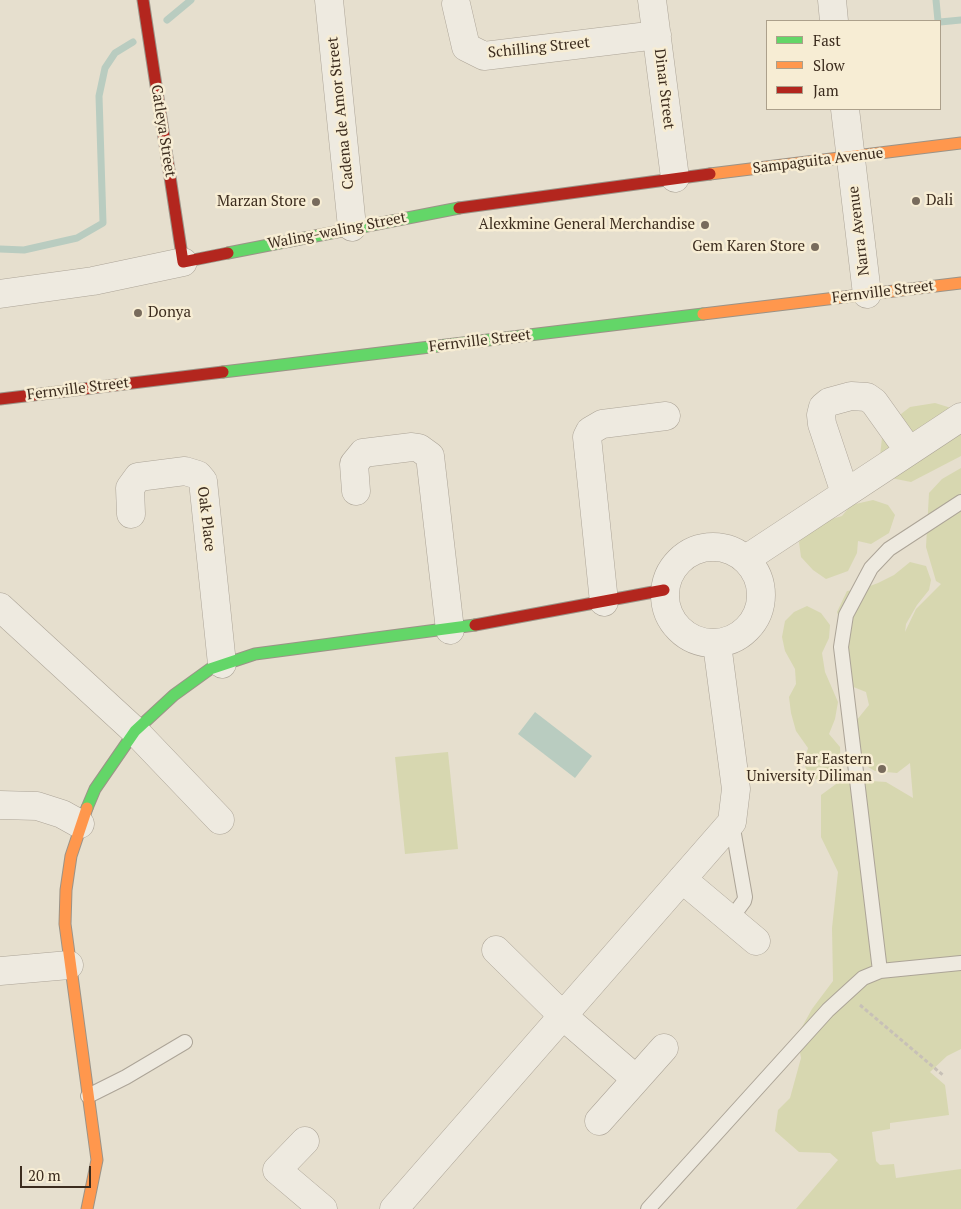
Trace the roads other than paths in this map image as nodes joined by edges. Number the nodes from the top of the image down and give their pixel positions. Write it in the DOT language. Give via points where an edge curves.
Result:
graph roads {
  1 [pos="143,0"];
  2 [pos="329,0"];
  3 [pos="652,0"];
  4 [pos="832,0"];
  5 [pos="456,4"];
  6 [pos="834,20"];
  7 [pos="657,35"];
  8 [pos="845,110"];
  9 [pos="961,143"];
  10 [pos="850,157"];
  11 [pos="675,178"];
  12 [pos="352,227"];
  13 [pos="183,262"];
  14 [pos="961,283"];
  15 [pos="0,294"];
  16 [pos="867,294"];
  17 [pos="0,399"];
  18 [pos="666,416"];
  19 [pos="961,417"];
  20 [pos="909,451"];
  21 [pos="356,491"];
  22 [pos="846,494"];
  23 [pos="961,502"];
  24 [pos="131,514"];
  25 [pos="746,559"];
  26 [pos="664,590"];
  27 [pos="604,602"];
  28 [pos="0,607"];
  29 [pos="450,630"];
  30 [pos="717,644"];
  31 [pos="222,664"];
  32 [pos="135,730"];
  33 [pos="0,805"];
  34 [pos="220,820"];
  35 [pos="732,822"];
  36 [pos="80,824"];
  37 [pos="682,879"];
  38 [pos="730,920"];
  39 [pos="756,941"];
  40 [pos="496,950"];
  41 [pos="961,963"];
  42 [pos="69,965"];
  43 [pos="0,971"];
  44 [pos="880,971"];
  45 [pos="563,1016"];
  46 [pos="185,1042"];
  47 [pos="664,1048"];
  48 [pos="636,1080"];
  49 [pos="88,1096"];
  50 [pos="599,1121"];
  51 [pos="305,1141"];
  52 [pos="87,1209"];
  53 [pos="323,1209"];
  54 [pos="394,1209"];
  55 [pos="648,1209"];
  1 -- 13 [label="street, Catleya Street"];
  2 -- 12 [label="street, Cadena de Amor Street"];
  3 -- 7 [label="street, Dinar Street"];
  4 -- 6 [label="street"];
  5 -- 7 [label="street, Schilling Street" via="466,47 484,56"];
  7 -- 11 [label="street, Dinar Street"];
  8 -- 10 [label="street, Narra Avenue"];
  9 -- 10 [label="street, Sampaguita Avenue"];
  10 -- 11 [label="street, Sampaguita Avenue"];
  10 -- 16 [label="street, Narra Avenue"];
  11 -- 12 [label="street, Waling-waling Street" via="426,213"];
  12 -- 13 [label="street, Waling-waling Street"];
  13 -- 15 [label="street, Waling-waling Street" via="93,281"];
  14 -- 16 [label="street, Fernville Street"];
  16 -- 17 [label="street, Fernville Street"];
  18 -- 27 [label="street" via="602,424 590,431 587,437"];
  19 -- 20 [label="street"];
  20 -- 22 [label="street"];
  20 -- 22 [label="street" via="867,397 852,396 828,402 823,407 822,424"];
  21 -- 29 [label="street" via="354,464 363,453 412,447 430,456"];
  22 -- 25 [label="street"];
  23 -- 44 [label="lane" via="889,549 871,568 846,615 841,647"];
  24 -- 31 [label="street, Oak Place" via="130,488 138,477 185,471 198,475 202,480"];
  25 -- 26 [label="street" via="727,548 706,546 686,554 671,570"];
  25 -- 30 [label="street" via="759,577 762,600 755,621 738,637"];
  26 -- 27 [label="street"];
  26 -- 30 [label="street" via="666,611 678,629 696,641"];
  27 -- 29 [label="street"];
  28 -- 32 [label="street"];
  29 -- 31 [label="street" via="255,654"];
  30 -- 35 [label="street" via="736,789"];
  31 -- 32 [label="street" via="174,695"];
  32 -- 34 [label="street"];
  32 -- 36 [label="street" via="95,790"];
  33 -- 36 [label="street" via="37,806"];
  35 -- 37 [label="street"];
  35 -- 38 [label="lane" via="745,896"];
  36 -- 42 [label="street" via="66,890"];
  37 -- 38 [label="street"];
  37 -- 45 [label="street"];
  38 -- 39 [label="street"];
  40 -- 45 [label="street"];
  41 -- 44 [label="lane"];
  42 -- 43 [label="street"];
  42 -- 49 [label="street"];
  44 -- 55 [label="lane" via="863,978 828,1010"];
  45 -- 48 [label="street"];
  45 -- 54 [label="street"];
  46 -- 49 [label="lane"];
  47 -- 48 [label="street"];
  48 -- 50 [label="street"];
  49 -- 52 [label="street" via="97,1160"];
  51 -- 53 [label="street" via="277,1170"];
}
